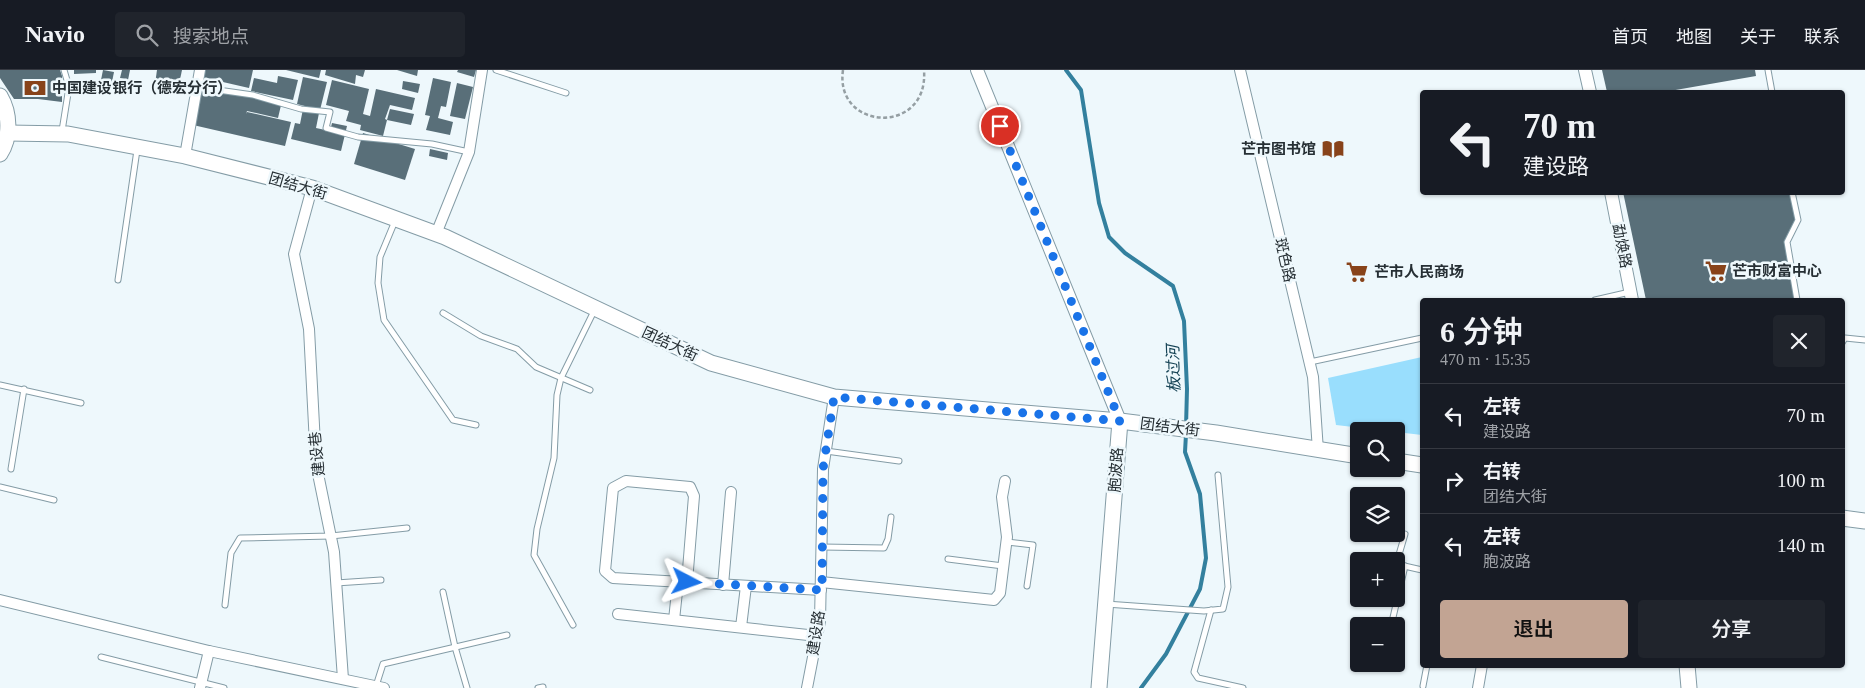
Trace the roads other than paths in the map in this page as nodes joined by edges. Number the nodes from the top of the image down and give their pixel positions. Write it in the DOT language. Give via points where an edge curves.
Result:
graph roads {
  1 [pos="64,70"];
  2 [pos="200,70"];
  3 [pos="482,70"];
  4 [pos="496,70"];
  5 [pos="977,70"];
  6 [pos="1240,70"];
  7 [pos="1585,70"];
  8 [pos="1768,70"];
  9 [pos="196,86"];
  10 [pos="1590,90"];
  11 [pos="1772,90"];
  12 [pos="566,93"];
  13 [pos="0,96"];
  14 [pos="8,134"];
  15 [pos="61,134"];
  16 [pos="137,147"];
  17 [pos="469,152"];
  18 [pos="0,154"];
  19 [pos="184,156"];
  20 [pos="312,188"];
  21 [pos="1612,195"];
  22 [pos="1793,195"];
  23 [pos="396,219"];
  24 [pos="436,234"];
  25 [pos="118,280"];
  26 [pos="1632,296"];
  27 [pos="1614,298"];
  28 [pos="1797,298"];
  29 [pos="595,308"];
  30 [pos="443,313"];
  31 [pos="1420,338"];
  32 [pos="1845,338"];
  33 [pos="1865,340"];
  34 [pos="1310,362"];
  35 [pos="561,378"];
  36 [pos="0,385"];
  37 [pos="24,389"];
  38 [pos="590,390"];
  39 [pos="834,397"];
  40 [pos="81,402"];
  41 [pos="1120,421"];
  42 [pos="476,425"];
  43 [pos="826,450"];
  44 [pos="1318,451"];
  45 [pos="1350,455"];
  46 [pos="899,461"];
  47 [pos="1405,462"];
  48 [pos="1420,465"];
  49 [pos="10,469"];
  50 [pos="1218,475"];
  51 [pos="1005,481"];
  52 [pos="0,487"];
  53 [pos="731,492"];
  54 [pos="54,500"];
  55 [pos="891,517"];
  56 [pos="1845,518"];
  57 [pos="1865,521"];
  58 [pos="407,528"];
  59 [pos="331,536"];
  60 [pos="1007,542"];
  61 [pos="822,547"];
  62 [pos="948,559"];
  63 [pos="1003,566"];
  64 [pos="1405,566"];
  65 [pos="1420,570"];
  66 [pos="381,580"];
  67 [pos="682,582"];
  68 [pos="336,584"];
  69 [pos="723,585"];
  70 [pos="746,586"];
  71 [pos="822,586"];
  72 [pos="1027,586"];
  73 [pos="443,592"];
  74 [pos="0,600"];
  75 [pos="1106,604"];
  76 [pos="225,605"];
  77 [pos="1211,610"];
  78 [pos="618,614"];
  79 [pos="674,620"];
  80 [pos="573,625"];
  81 [pos="741,627"];
  82 [pos="507,635"];
  83 [pos="817,636"];
  84 [pos="455,647"];
  85 [pos="209,651"];
  86 [pos="101,657"];
  87 [pos="1426,668"];
  88 [pos="1481,668"];
  89 [pos="1687,668"];
  90 [pos="343,679"];
  91 [pos="200,685"];
  92 [pos="1423,686"];
  93 [pos="380,687"];
  94 [pos="224,688"];
  95 [pos="467,688"];
  96 [pos="807,688"];
  97 [pos="1099,688"];
  98 [pos="1243,688"];
  99 [pos="1478,688"];
  100 [pos="1689,688"];
  1 -- 15 [label="lane" via="69,87"];
  2 -- 9 [label="street"];
  3 -- 17 [label="street"];
  4 -- 12 [label="lane"];
  5 -- 41 [label="street, 胞波路"];
  6 -- 34 [label="street, 斑色路"];
  7 -- 10 [label="street"];
  8 -- 11 [label="lane"];
  9 -- 17 [label="lane" via="253,96 301,110 330,112 326,128 358,137 432,144"];
  9 -- 19 [label="street"];
  13 -- 14 [label="main road" via="8,115"];
  14 -- 15 [label="main road, 团结大街"];
  14 -- 18 [label="main road"];
  15 -- 16 [label="main road, 团结大街"];
  16 -- 19 [label="main road, 团结大街"];
  16 -- 25 [label="lane"];
  17 -- 24 [label="street"];
  19 -- 20 [label="main road, 团结大街"];
  20 -- 23 [label="main road, 团结大街"];
  20 -- 59 [label="street, 建设巷" via="294,254 309,328 316,464"];
  21 -- 26 [label="street, 勐焕路"];
  22 -- 28 [label="lane" via="1798,220 1787,242"];
  23 -- 24 [label="main road, 团结大街"];
  23 -- 42 [label="lane" via="380,258 378,283 384,320 453,420"];
  24 -- 29 [label="main road, 团结大街"];
  26 -- 27 [label="lane"];
  29 -- 35 [label="lane"];
  29 -- 39 [label="main road, 团结大街" via="711,363"];
  30 -- 35 [label="lane" via="481,336 517,349 536,367"];
  31 -- 34 [label="lane"];
  32 -- 33 [label="lane"];
  34 -- 44 [label="street, 斑色路"];
  35 -- 38 [label="lane"];
  35 -- 80 [label="lane" via="557,395 554,458 534,555"];
  36 -- 37 [label="lane"];
  37 -- 40 [label="lane"];
  37 -- 49 [label="lane"];
  39 -- 41 [label="main road, 团结大街"];
  39 -- 43 [label="street, 建设路"];
  41 -- 44 [label="main road, 团结大街" via="1216,433"];
  41 -- 75 [label="main road, 胞波路"];
  43 -- 46 [label="lane"];
  43 -- 61 [label="street, 建设路"];
  44 -- 45 [label="main road, 团结大街"];
  47 -- 48 [label="main road"];
  50 -- 77 [label="lane" via="1228,587 1223,609"];
  51 -- 60 [label="street" via="1002,497"];
  52 -- 54 [label="lane"];
  53 -- 69 [label="street"];
  55 -- 61 [label="lane" via="884,548"];
  56 -- 57 [label="main road"];
  58 -- 59 [label="lane"];
  59 -- 68 [label="street, 建设巷"];
  59 -- 76 [label="lane" via="240,538 231,553"];
  60 -- 63 [label="street"];
  60 -- 72 [label="lane" via="1033,545"];
  61 -- 71 [label="street, 建设路"];
  62 -- 63 [label="lane"];
  63 -- 71 [label="street" via="1000,594 994,600"];
  64 -- 65 [label="lane"];
  66 -- 68 [label="lane"];
  67 -- 67 [label="street" via="613,578 605,571 614,488 626,481 690,487 694,496"];
  67 -- 69 [label="street"];
  67 -- 79 [label="street"];
  68 -- 90 [label="street, 建设巷"];
  69 -- 70 [label="street"];
  70 -- 71 [label="street"];
  70 -- 81 [label="street"];
  71 -- 83 [label="street, 建设路"];
  73 -- 84 [label="lane"];
  74 -- 85 [label="street"];
  75 -- 77 [label="lane"];
  75 -- 97 [label="main road, 胞波路"];
  77 -- 98 [label="lane" via="1194,672 1198,678"];
  78 -- 79 [label="street"];
  79 -- 81 [label="street"];
  81 -- 83 [label="street"];
  82 -- 84 [label="lane"];
  83 -- 96 [label="street, 建设路"];
  84 -- 93 [label="lane" via="383,664"];
  84 -- 95 [label="lane"];
  85 -- 90 [label="street"];
  85 -- 91 [label="street"];
  86 -- 91 [label="lane"];
  87 -- 92 [label="lane"];
  88 -- 99 [label="street"];
  89 -- 100 [label="main road"];
  90 -- 93 [label="street"];
  91 -- 94 [label="lane"];
}
